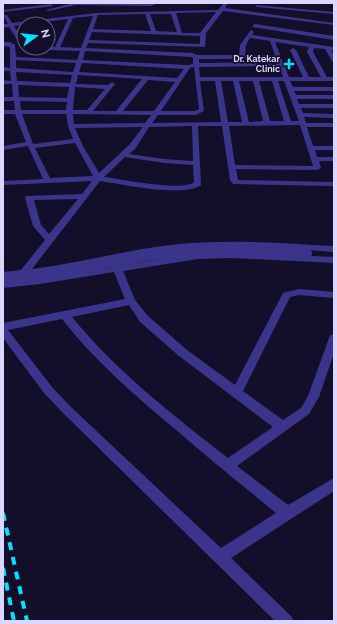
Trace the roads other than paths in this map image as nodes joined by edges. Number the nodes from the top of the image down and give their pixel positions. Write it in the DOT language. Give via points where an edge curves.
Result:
graph roads {
  1 [pos="76,3"];
  2 [pos="156,3"];
  3 [pos="226,3"];
  4 [pos="287,3"];
  5 [pos="258,4"];
  6 [pos="50,6"];
  7 [pos="220,10"];
  8 [pos="314,11"];
  9 [pos="172,12"];
  10 [pos="4,13"];
  11 [pos="120,13"];
  12 [pos="147,13"];
  13 [pos="252,13"];
  14 [pos="96,14"];
  15 [pos="334,14"];
  16 [pos="262,15"];
  17 [pos="45,16"];
  18 [pos="71,17"];
  19 [pos="119,19"];
  20 [pos="56,20"];
  21 [pos="16,24"];
  22 [pos="334,24"];
  23 [pos="10,25"];
  24 [pos="3,26"];
  25 [pos="254,26"];
  26 [pos="116,28"];
  27 [pos="90,30"];
  28 [pos="154,33"];
  29 [pos="16,34"];
  30 [pos="180,34"];
  31 [pos="203,35"];
  32 [pos="249,36"];
  33 [pos="334,38"];
  34 [pos="272,40"];
  35 [pos="87,41"];
  36 [pos="108,42"];
  37 [pos="6,43"];
  38 [pos="16,45"];
  39 [pos="312,46"];
  40 [pos="57,48"];
  41 [pos="327,48"];
  42 [pos="83,49"];
  43 [pos="334,49"];
  44 [pos="294,50"];
  45 [pos="11,56"];
  46 [pos="196,57"];
  47 [pos="242,57"];
  48 [pos="278,57"];
  49 [pos="334,60"];
  50 [pos="80,62"];
  51 [pos="260,64"];
  52 [pos="281,64"];
  53 [pos="196,65"];
  54 [pos="188,67"];
  55 [pos="3,68"];
  56 [pos="13,69"];
  57 [pos="76,73"];
  58 [pos="120,75"];
  59 [pos="147,77"];
  60 [pos="236,78"];
  61 [pos="197,79"];
  62 [pos="218,79"];
  63 [pos="256,79"];
  64 [pos="265,79"];
  65 [pos="274,79"];
  66 [pos="286,79"];
  67 [pos="307,79"];
  68 [pos="326,79"];
  69 [pos="334,79"];
  70 [pos="179,80"];
  71 [pos="15,81"];
  72 [pos="3,82"];
  73 [pos="74,85"];
  74 [pos="109,87"];
  75 [pos="290,89"];
  76 [pos="334,89"];
  77 [pos="293,97"];
  78 [pos="334,97"];
  79 [pos="3,99"];
  80 [pos="18,99"];
  81 [pos="70,100"];
  82 [pos="296,106"];
  83 [pos="334,106"];
  84 [pos="3,112"];
  85 [pos="18,112"];
  86 [pos="69,113"];
  87 [pos="88,113"];
  88 [pos="118,113"];
  89 [pos="154,113"];
  90 [pos="300,116"];
  91 [pos="334,116"];
  92 [pos="225,123"];
  93 [pos="246,123"];
  94 [pos="267,123"];
  95 [pos="288,123"];
  96 [pos="303,124"];
  97 [pos="334,125"];
  98 [pos="72,126"];
  99 [pos="146,126"];
  100 [pos="195,126"];
  101 [pos="78,141"];
  102 [pos="31,145"];
  103 [pos="3,148"];
  104 [pos="311,148"];
  105 [pos="334,148"];
  106 [pos="124,155"];
  107 [pos="315,159"];
  108 [pos="334,159"];
  109 [pos="197,163"];
  110 [pos="232,167"];
  111 [pos="98,178"];
  112 [pos="48,181"];
  113 [pos="3,183"];
  114 [pos="334,184"];
  115 [pos="84,196"];
  116 [pos="49,239"];
  117 [pos="334,249"];
  118 [pos="334,254"];
  119 [pos="113,258"];
  120 [pos="334,260"];
  121 [pos="117,269"];
  122 [pos="3,276"];
  123 [pos="24,278"];
  124 [pos="3,281"];
  125 [pos="3,285"];
  126 [pos="334,295"];
  127 [pos="131,301"];
  128 [pos="65,315"];
  129 [pos="3,327"];
  130 [pos="3,330"];
  131 [pos="334,338"];
  132 [pos="237,392"];
  133 [pos="283,426"];
  134 [pos="227,466"];
  135 [pos="334,484"];
  136 [pos="286,513"];
  137 [pos="220,557"];
  138 [pos="286,621"];
  1 -- 2 [label="street"];
  1 -- 6 [label="street" via="71,6"];
  3 -- 7 [label="street"];
  4 -- 8 [label="street" via="316,6"];
  5 -- 8 [label="street"];
  5 -- 13 [label="street"];
  6 -- 10 [label="street"];
  6 -- 17 [label="street"];
  7 -- 9 [label="street"];
  7 -- 13 [label="street"];
  7 -- 31 [label="street"];
  8 -- 15 [label="street"];
  9 -- 12 [label="street"];
  9 -- 30 [label="street"];
  10 -- 23 [label="street"];
  11 -- 12 [label="street"];
  11 -- 14 [label="street"];
  11 -- 19 [label="street"];
  12 -- 28 [label="street"];
  13 -- 16 [label="street"];
  14 -- 18 [label="street"];
  14 -- 27 [label="street"];
  16 -- 22 [label="street"];
  16 -- 25 [label="street"];
  18 -- 20 [label="street"];
  18 -- 40 [label="street"];
  21 -- 23 [label="street"];
  23 -- 24 [label="street"];
  23 -- 29 [label="street"];
  25 -- 32 [label="street"];
  25 -- 33 [label="street"];
  26 -- 27 [label="street"];
  26 -- 28 [label="street"];
  26 -- 36 [label="street"];
  27 -- 35 [label="street"];
  28 -- 30 [label="street"];
  30 -- 31 [label="street"];
  31 -- 36 [label="street" via="203,46"];
  32 -- 34 [label="street"];
  32 -- 47 [label="street" via="243,45"];
  34 -- 39 [label="street"];
  34 -- 48 [label="street"];
  35 -- 36 [label="street"];
  35 -- 42 [label="street"];
  37 -- 38 [label="street"];
  37 -- 45 [label="street"];
  39 -- 41 [label="street"];
  39 -- 68 [label="street" via="310,52"];
  40 -- 42 [label="street"];
  41 -- 43 [label="street"];
  41 -- 49 [label="street"];
  42 -- 46 [label="street" via="190,54"];
  42 -- 50 [label="street"];
  44 -- 67 [label="street"];
  45 -- 50 [label="street"];
  45 -- 56 [label="street"];
  46 -- 47 [label="street"];
  46 -- 53 [label="street"];
  47 -- 48 [label="street"];
  48 -- 52 [label="street"];
  50 -- 54 [label="street"];
  50 -- 57 [label="street"];
  51 -- 52 [label="street"];
  51 -- 53 [label="street"];
  51 -- 64 [label="street"];
  52 -- 66 [label="street"];
  53 -- 54 [label="street"];
  53 -- 61 [label="street"];
  54 -- 70 [label="street"];
  55 -- 56 [label="street"];
  56 -- 57 [label="street"];
  56 -- 71 [label="street"];
  57 -- 58 [label="street"];
  57 -- 73 [label="street"];
  58 -- 59 [label="street"];
  58 -- 74 [label="street"];
  59 -- 70 [label="street"];
  59 -- 88 [label="street"];
  60 -- 62 [label="street"];
  60 -- 63 [label="street"];
  60 -- 93 [label="street"];
  61 -- 62 [label="street"];
  61 -- 89 [label="street" via="202,110 200,112"];
  62 -- 92 [label="street"];
  63 -- 64 [label="street"];
  63 -- 94 [label="street"];
  64 -- 65 [label="street"];
  65 -- 66 [label="street"];
  65 -- 95 [label="street"];
  66 -- 67 [label="street"];
  66 -- 75 [label="street"];
  67 -- 68 [label="street"];
  68 -- 69 [label="street"];
  70 -- 89 [label="street"];
  71 -- 72 [label="street"];
  71 -- 73 [label="street"];
  71 -- 80 [label="street"];
  73 -- 74 [label="street"];
  73 -- 81 [label="street"];
  74 -- 87 [label="street"];
  75 -- 76 [label="street"];
  75 -- 77 [label="street"];
  77 -- 78 [label="street"];
  77 -- 82 [label="street"];
  79 -- 80 [label="street"];
  80 -- 81 [label="street"];
  80 -- 85 [label="street"];
  81 -- 86 [label="street"];
  82 -- 83 [label="street"];
  82 -- 90 [label="street"];
  84 -- 85 [label="street"];
  85 -- 86 [label="street"];
  85 -- 102 [label="street"];
  86 -- 87 [label="street"];
  86 -- 98 [label="street"];
  87 -- 88 [label="street"];
  88 -- 89 [label="street"];
  89 -- 99 [label="street"];
  90 -- 91 [label="street"];
  90 -- 96 [label="street"];
  92 -- 93 [label="street"];
  92 -- 100 [label="street"];
  92 -- 110 [label="street"];
  93 -- 94 [label="street"];
  94 -- 95 [label="street"];
  95 -- 96 [label="street"];
  96 -- 97 [label="street"];
  96 -- 104 [label="street"];
  98 -- 99 [label="street"];
  98 -- 101 [label="street"];
  99 -- 100 [label="street"];
  99 -- 106 [label="street"];
  100 -- 109 [label="street"];
  101 -- 102 [label="street"];
  101 -- 111 [label="street"];
  102 -- 103 [label="street"];
  102 -- 112 [label="street"];
  104 -- 105 [label="street"];
  104 -- 107 [label="street"];
  106 -- 109 [label="street"];
  106 -- 111 [label="street"];
  107 -- 108 [label="street"];
  107 -- 110 [label="street" via="317,168 313,169"];
  109 -- 111 [label="street" via="198,183 187,188"];
  110 -- 114 [label="street" via="234,180 240,183"];
  111 -- 112 [label="street"];
  111 -- 115 [label="street"];
  112 -- 113 [label="street"];
  115 -- 116 [label="street"];
  115 -- 116 [label="street" via="29,198 37,226"];
  116 -- 123 [label="street"];
  117 -- 119 [label="street" via="211,244"];
  118 -- 124 [label="street, bridge" via="197,251"];
  119 -- 121 [label="street"];
  119 -- 123 [label="street"];
  120 -- 121 [label="street" via="214,255"];
  121 -- 123 [label="street"];
  121 -- 127 [label="street"];
  122 -- 123 [label="street"];
  123 -- 125 [label="street"];
  126 -- 132 [label="street" via="299,292 286,295"];
  127 -- 128 [label="street"];
  127 -- 132 [label="street" via="144,319 183,353"];
  128 -- 129 [label="street"];
  128 -- 134 [label="street" via="80,334 138,392"];
  130 -- 137 [label="street" via="48,390 67,410"];
  131 -- 133 [label="street" via="305,411"];
  132 -- 133 [label="street"];
  133 -- 134 [label="street"];
  134 -- 136 [label="street"];
  135 -- 136 [label="street"];
  136 -- 137 [label="street"];
  137 -- 138 [label="street"];
}
